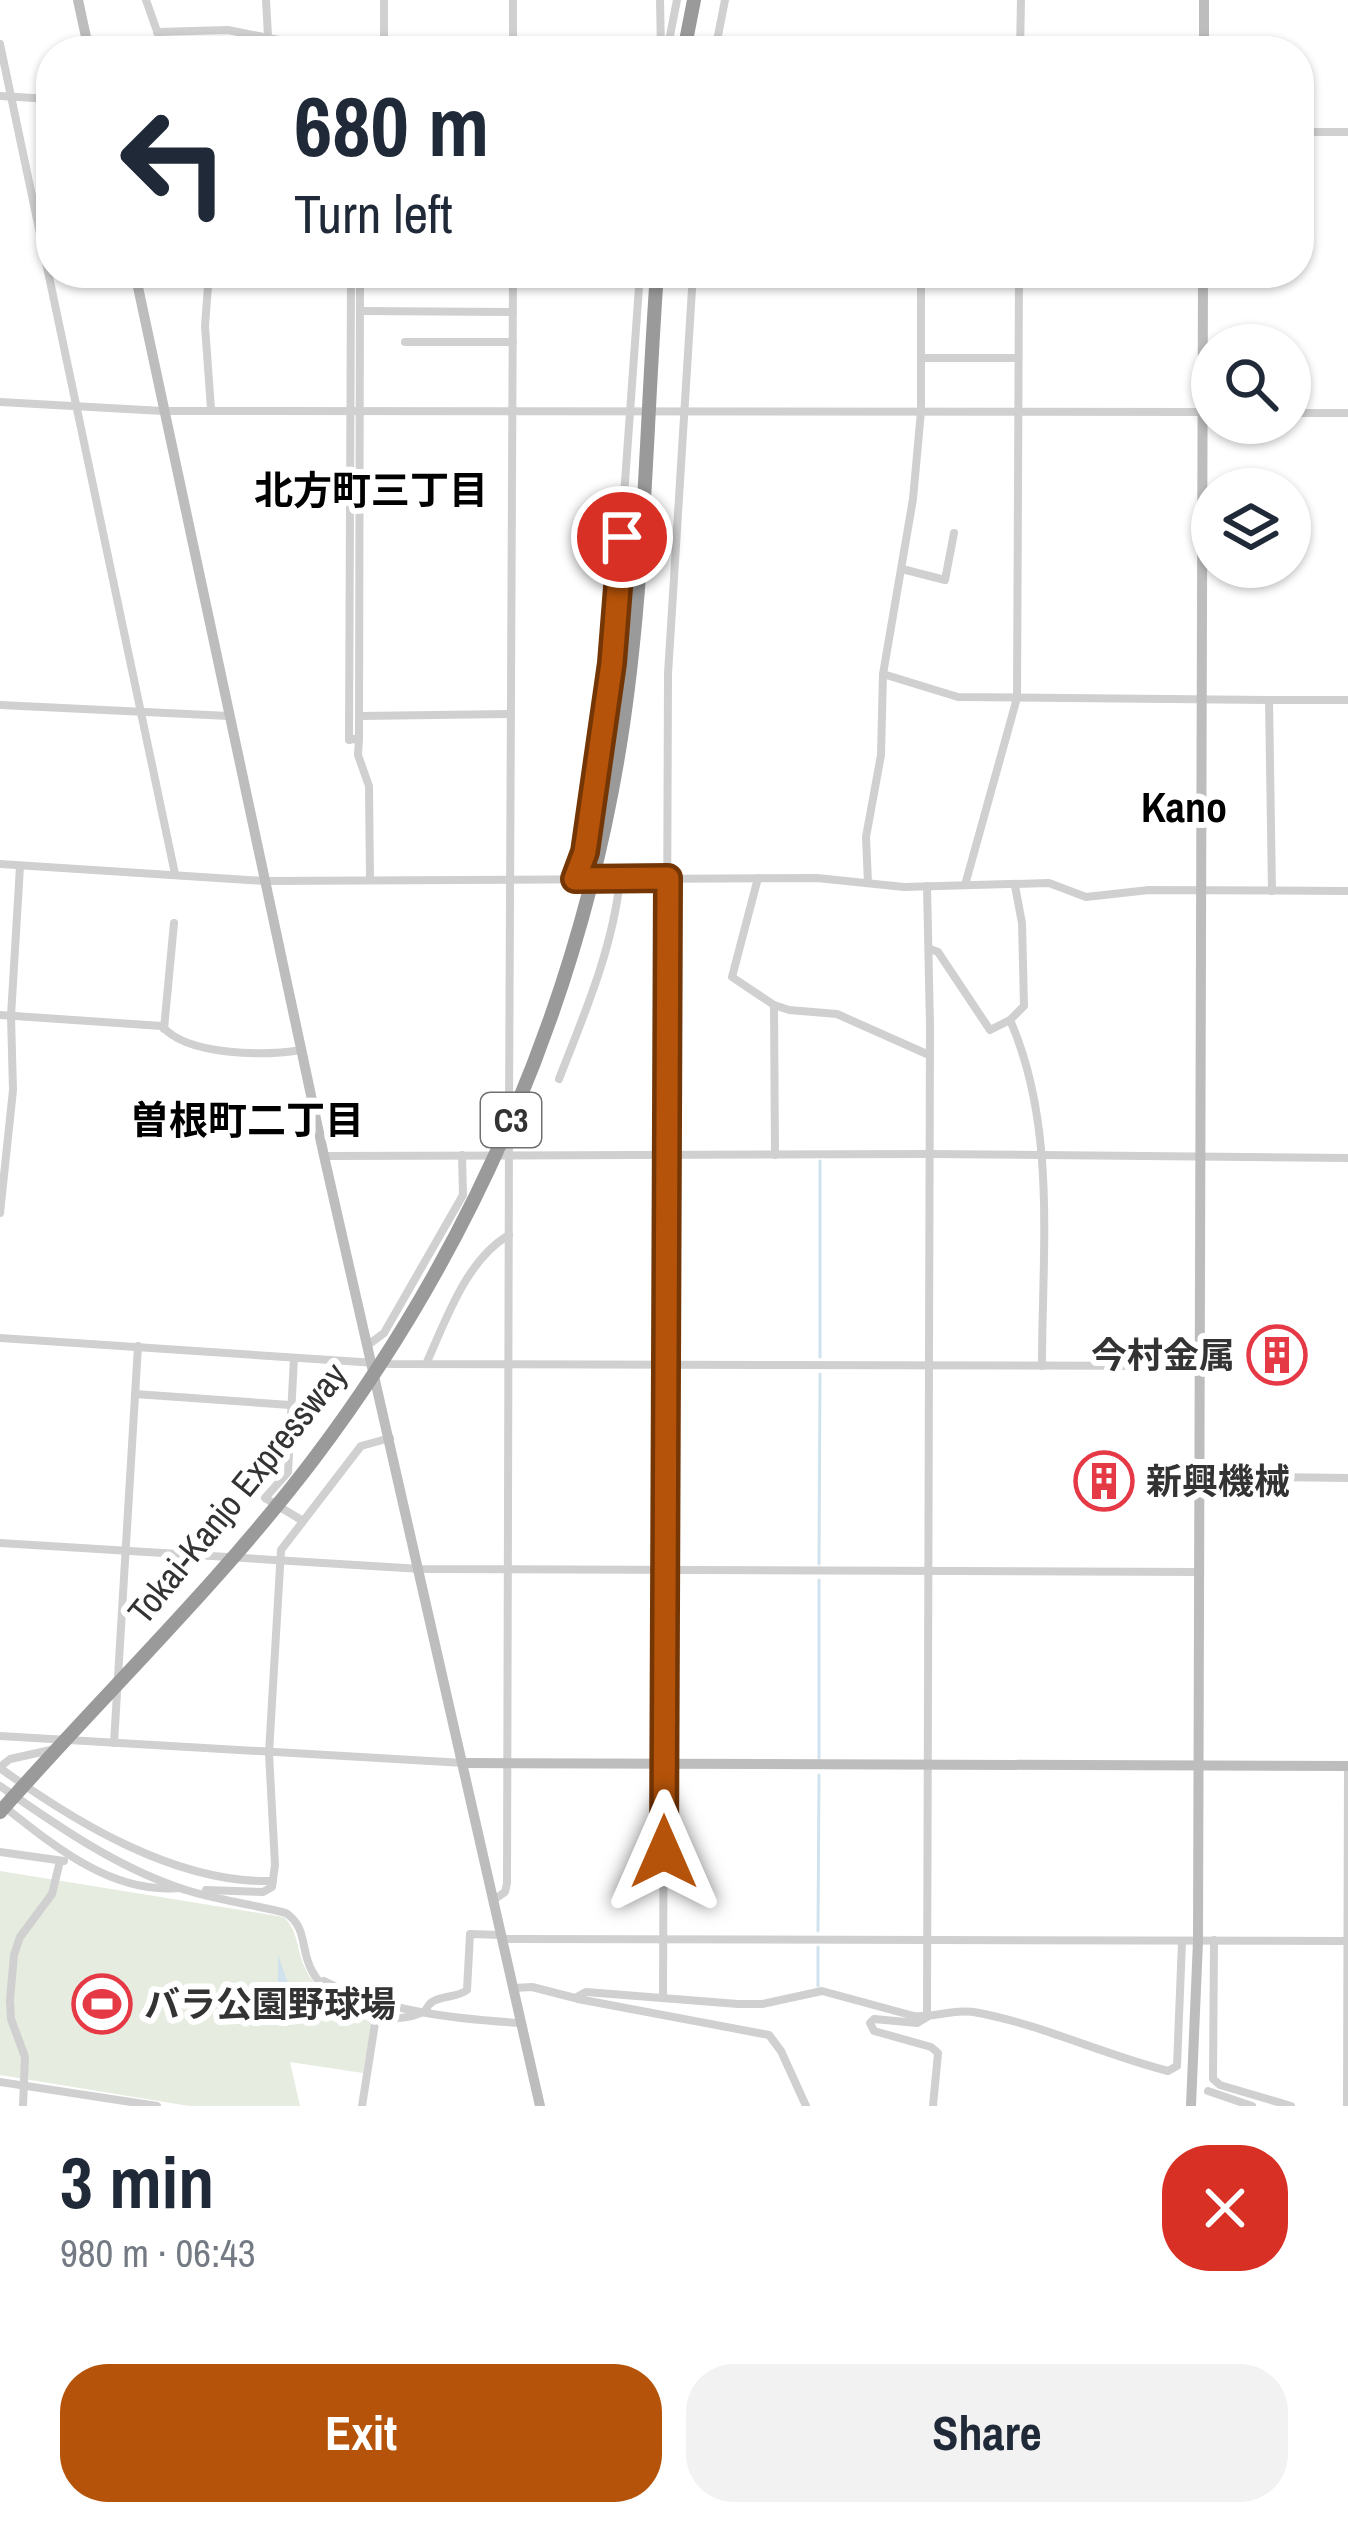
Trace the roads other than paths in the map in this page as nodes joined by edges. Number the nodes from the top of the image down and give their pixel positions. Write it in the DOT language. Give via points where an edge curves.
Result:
graph roads {
  1 [pos="78,0"];
  2 [pos="146,0"];
  3 [pos="266,0"];
  4 [pos="384,0"];
  5 [pos="513,0"];
  6 [pos="660,0"];
  7 [pos="675,0"];
  8 [pos="694,0"];
  9 [pos="725,0"];
  10 [pos="1021,0"];
  11 [pos="1204,0"];
  12 [pos="158,32"];
  13 [pos="85,36"];
  14 [pos="159,36"];
  15 [pos="268,36"];
  16 [pos="384,36"];
  17 [pos="513,36"];
  18 [pos="663,36"];
  19 [pos="668,36"];
  20 [pos="687,36"];
  21 [pos="718,36"];
  22 [pos="1020,36"];
  23 [pos="1204,36"];
  24 [pos="0,44"];
  25 [pos="0,96"];
  26 [pos="11,96"];
  27 [pos="36,98"];
  28 [pos="1314,131"];
  29 [pos="1348,132"];
  30 [pos="36,216"];
  31 [pos="51,288"];
  32 [pos="138,288"];
  33 [pos="207,288"];
  34 [pos="357,288"];
  35 [pos="358,288"];
  36 [pos="513,288"];
  37 [pos="639,288"];
  38 [pos="656,288"];
  39 [pos="692,288"];
  40 [pos="921,288"];
  41 [pos="1019,288"];
  42 [pos="1203,288"];
  43 [pos="360,311"];
  44 [pos="513,312"];
  45 [pos="1204,324"];
  46 [pos="405,342"];
  47 [pos="513,342"];
  48 [pos="921,358"];
  49 [pos="1018,358"];
  50 [pos="0,402"];
  51 [pos="76,407"];
  52 [pos="211,409"];
  53 [pos="163,410"];
  54 [pos="355,410"];
  55 [pos="513,410"];
  56 [pos="632,411"];
  57 [pos="921,411"];
  58 [pos="682,412"];
  59 [pos="1018,412"];
  60 [pos="1191,412"];
  61 [pos="1311,412"];
  62 [pos="1348,413"];
  63 [pos="1206,444"];
  64 [pos="954,533"];
  65 [pos="902,569"];
  66 [pos="883,674"];
  67 [pos="1202,697"];
  68 [pos="1017,698"];
  69 [pos="1269,700"];
  70 [pos="1348,700"];
  71 [pos="0,705"];
  72 [pos="140,712"];
  73 [pos="511,714"];
  74 [pos="229,716"];
  75 [pos="358,716"];
  76 [pos="358,738"];
  77 [pos="0,864"];
  78 [pos="20,866"];
  79 [pos="176,874"];
  80 [pos="668,878"];
  81 [pos="758,878"];
  82 [pos="510,879"];
  83 [pos="575,879"];
  84 [pos="620,879"];
  85 [pos="370,880"];
  86 [pos="265,881"];
  87 [pos="868,883"];
  88 [pos="965,885"];
  89 [pos="927,886"];
  90 [pos="1015,886"];
  91 [pos="1202,891"];
  92 [pos="1271,891"];
  93 [pos="1348,891"];
  94 [pos="174,923"];
  95 [pos="930,949"];
  96 [pos="774,1005"];
  97 [pos="0,1015"];
  98 [pos="11,1016"];
  99 [pos="1010,1020"];
  100 [pos="164,1029"];
  101 [pos="301,1050"];
  102 [pos="929,1055"];
  103 [pos="559,1079"];
  104 [pos="929,1154"];
  105 [pos="462,1155"];
  106 [pos="509,1155"];
  107 [pos="667,1155"];
  108 [pos="775,1155"];
  109 [pos="324,1156"];
  110 [pos="1042,1156"];
  111 [pos="1201,1157"];
  112 [pos="1348,1158"];
  113 [pos="0,1210"];
  114 [pos="509,1235"];
  115 [pos="0,1338"];
  116 [pos="368,1345"];
  117 [pos="138,1346"];
  118 [pos="294,1358"];
  119 [pos="372,1363"];
  120 [pos="426,1364"];
  121 [pos="508,1365"];
  122 [pos="666,1365"];
  123 [pos="928,1365"];
  124 [pos="1042,1366"];
  125 [pos="1201,1366"];
  126 [pos="136,1394"];
  127 [pos="290,1405"];
  128 [pos="390,1438"];
  129 [pos="1200,1476"];
  130 [pos="1348,1478"];
  131 [pos="303,1521"];
  132 [pos="0,1543"];
  133 [pos="126,1551"];
  134 [pos="282,1560"];
  135 [pos="421,1569"];
  136 [pos="509,1569"];
  137 [pos="666,1571"];
  138 [pos="1199,1572"];
  139 [pos="928,1573"];
  140 [pos="0,1736"];
  141 [pos="87,1741"];
  142 [pos="114,1743"];
  143 [pos="269,1753"];
  144 [pos="464,1763"];
  145 [pos="2,1765"];
  146 [pos="508,1766"];
  147 [pos="665,1766"];
  148 [pos="1198,1766"];
  149 [pos="928,1767"];
  150 [pos="1348,1768"];
  151 [pos="0,1786"];
  152 [pos="0,1803"];
  153 [pos="0,1812"];
  154 [pos="0,1852"];
  155 [pos="73,1861"];
  156 [pos="60,1862"];
  157 [pos="273,1881"];
  158 [pos="179,1888"];
  159 [pos="193,1892"];
  160 [pos="495,1899"];
  161 [pos="502,1937"];
  162 [pos="664,1938"];
  163 [pos="927,1940"];
  164 [pos="1214,1940"];
  165 [pos="1198,1941"];
  166 [pos="1348,1941"];
  167 [pos="1183,1942"];
  168 [pos="318,1978"];
  169 [pos="514,1988"];
  170 [pos="575,1998"];
  171 [pos="663,1998"];
  172 [pos="425,2010"];
  173 [pos="376,2017"];
  174 [pos="927,2018"];
  175 [pos="520,2023"];
  176 [pos="0,2082"];
  177 [pos="26,2086"];
  178 [pos="1208,2091"];
  179 [pos="23,2106"];
  180 [pos="157,2106"];
  181 [pos="362,2106"];
  182 [pos="540,2106"];
  183 [pos="806,2106"];
  184 [pos="933,2106"];
  185 [pos="1192,2106"];
  186 [pos="1252,2106"];
  187 [pos="1292,2106"];
  188 [pos="1347,2106"];
  1 -- 13 [label="street"];
  2 -- 12 [label="street"];
  3 -- 15 [label="street"];
  4 -- 16 [label="street"];
  5 -- 17 [label="street"];
  6 -- 18 [label="street"];
  7 -- 19 [label="street"];
  8 -- 20 [label="highway"];
  9 -- 21 [label="street"];
  10 -- 22 [label="street"];
  11 -- 23 [label="street"];
  12 -- 14 [label="street"];
  12 -- 15 [label="street"];
  24 -- 26 [label="street"];
  25 -- 26 [label="street"];
  26 -- 27 [label="street"];
  26 -- 30 [label="street"];
  28 -- 29 [label="street"];
  31 -- 51 [label="street"];
  32 -- 53 [label="street"];
  33 -- 52 [label="street"];
  34 -- 54 [label="street"];
  35 -- 43 [label="street"];
  36 -- 44 [label="street"];
  37 -- 56 [label="street"];
  38 -- 153 [label="highway, Tokai-Kanjo Expressway / C3" via="634,633 607,818 560,993 499,1148 419,1302 313,1460"];
  39 -- 58 [label="street"];
  40 -- 48 [label="street"];
  41 -- 49 [label="street"];
  42 -- 45 [label="street"];
  43 -- 44 [label="street"];
  43 -- 54 [label="street"];
  44 -- 47 [label="street"];
  46 -- 47 [label="street"];
  47 -- 55 [label="street"];
  48 -- 49 [label="street"];
  48 -- 57 [label="street"];
  49 -- 59 [label="street"];
  50 -- 51 [label="street"];
  51 -- 53 [label="street"];
  51 -- 72 [label="street"];
  52 -- 53 [label="street"];
  52 -- 54 [label="street"];
  53 -- 74 [label="street"];
  54 -- 55 [label="street"];
  54 -- 75 [label="street"];
  54 -- 76 [label="street" via="349,740"];
  55 -- 56 [label="street"];
  55 -- 73 [label="street"];
  56 -- 58 [label="street"];
  56 -- 83 [label="street" via="612,663"];
  57 -- 58 [label="street"];
  57 -- 59 [label="street"];
  57 -- 65 [label="street"];
  58 -- 80 [label="street" via="668,674"];
  59 -- 60 [label="street"];
  59 -- 68 [label="street"];
  61 -- 62 [label="street"];
  63 -- 67 [label="street"];
  64 -- 65 [label="street" via="945,580"];
  65 -- 66 [label="street"];
  66 -- 68 [label="street" via="958,697"];
  66 -- 87 [label="street"];
  67 -- 68 [label="street"];
  67 -- 69 [label="street"];
  67 -- 91 [label="street"];
  68 -- 88 [label="street"];
  69 -- 70 [label="street"];
  69 -- 92 [label="street"];
  71 -- 72 [label="street"];
  72 -- 74 [label="street"];
  72 -- 79 [label="street"];
  73 -- 75 [label="street"];
  73 -- 82 [label="street"];
  74 -- 86 [label="street"];
  75 -- 76 [label="street"];
  76 -- 85 [label="street" via="369,786"];
  77 -- 78 [label="street"];
  78 -- 79 [label="street"];
  78 -- 98 [label="street"];
  79 -- 86 [label="street"];
  80 -- 81 [label="street"];
  80 -- 84 [label="street"];
  80 -- 107 [label="street"];
  81 -- 87 [label="street"];
  81 -- 96 [label="street" via="732,977"];
  82 -- 83 [label="street"];
  82 -- 85 [label="street"];
  82 -- 106 [label="street"];
  83 -- 84 [label="street"];
  84 -- 103 [label="street" via="595,983"];
  85 -- 86 [label="street"];
  86 -- 101 [label="street"];
  87 -- 89 [label="street"];
  88 -- 89 [label="street"];
  88 -- 90 [label="street"];
  89 -- 95 [label="street"];
  90 -- 91 [label="street" via="1049,883 1086,897"];
  90 -- 99 [label="street" via="1024,1006"];
  91 -- 92 [label="street"];
  91 -- 111 [label="street"];
  92 -- 93 [label="street"];
  94 -- 100 [label="street"];
  95 -- 99 [label="street" via="990,1030"];
  95 -- 102 [label="street"];
  96 -- 102 [label="street" via="837,1014"];
  96 -- 108 [label="street"];
  97 -- 98 [label="street"];
  98 -- 100 [label="street"];
  98 -- 113 [label="street" via="13,1090"];
  99 -- 110 [label="street"];
  100 -- 101 [label="street" via="172,1038 250,1053"];
  101 -- 109 [label="street"];
  102 -- 104 [label="street"];
  104 -- 108 [label="street"];
  104 -- 110 [label="street"];
  104 -- 123 [label="street"];
  105 -- 106 [label="street"];
  105 -- 109 [label="street"];
  105 -- 116 [label="street" via="463,1196 384,1333"];
  106 -- 107 [label="street"];
  106 -- 114 [label="street"];
  107 -- 108 [label="street"];
  107 -- 122 [label="street"];
  109 -- 116 [label="street"];
  110 -- 111 [label="street"];
  110 -- 124 [label="street"];
  111 -- 112 [label="street"];
  111 -- 125 [label="street"];
  114 -- 120 [label="street" via="487,1248"];
  114 -- 121 [label="street"];
  115 -- 117 [label="street"];
  116 -- 119 [label="street"];
  117 -- 118 [label="street"];
  117 -- 126 [label="street"];
  118 -- 119 [label="street"];
  118 -- 127 [label="street"];
  119 -- 120 [label="street"];
  119 -- 128 [label="street"];
  120 -- 121 [label="street"];
  121 -- 122 [label="street"];
  121 -- 136 [label="street"];
  122 -- 123 [label="street"];
  122 -- 137 [label="street"];
  123 -- 124 [label="street"];
  123 -- 139 [label="street"];
  124 -- 125 [label="street"];
  125 -- 129 [label="street"];
  126 -- 127 [label="street"];
  126 -- 133 [label="street"];
  127 -- 131 [label="street" via="288,1472 265,1498"];
  128 -- 131 [label="street" via="361,1446"];
  128 -- 135 [label="street"];
  129 -- 130 [label="street"];
  129 -- 138 [label="street"];
  131 -- 134 [label="street"];
  132 -- 133 [label="street"];
  133 -- 134 [label="street"];
  133 -- 142 [label="street"];
  134 -- 135 [label="street"];
  134 -- 143 [label="street"];
  135 -- 136 [label="street"];
  135 -- 144 [label="street"];
  136 -- 137 [label="street"];
  136 -- 146 [label="street"];
  137 -- 139 [label="street"];
  137 -- 147 [label="street"];
  138 -- 139 [label="street"];
  138 -- 148 [label="street"];
  139 -- 149 [label="street"];
  140 -- 141 [label="street"];
  141 -- 142 [label="street"];
  141 -- 145 [label="street"];
  142 -- 143 [label="street"];
  143 -- 144 [label="street"];
  143 -- 157 [label="street"];
  144 -- 146 [label="street"];
  144 -- 160 [label="street"];
  145 -- 157 [label="street" via="175,1868"];
  146 -- 147 [label="street"];
  146 -- 160 [label="street" via="507,1883"];
  147 -- 149 [label="street"];
  147 -- 162 [label="street"];
  148 -- 149 [label="street"];
  148 -- 150 [label="street"];
  148 -- 165 [label="street"];
  149 -- 163 [label="street"];
  150 -- 166 [label="street"];
  151 -- 158 [label="street"];
  152 -- 155 [label="street"];
  154 -- 156 [label="street"];
  155 -- 156 [label="street"];
  155 -- 158 [label="street" via="162,1890"];
  156 -- 177 [label="street" via="52,1894 14,1955 11,2019"];
  157 -- 159 [label="street" via="262,1892"];
  158 -- 159 [label="street"];
  159 -- 168 [label="street" via="286,1913"];
  160 -- 161 [label="street"];
  161 -- 162 [label="street"];
  161 -- 169 [label="street"];
  161 -- 172 [label="street" via="470,1934 467,1990"];
  162 -- 163 [label="street"];
  162 -- 171 [label="street"];
  163 -- 167 [label="street"];
  163 -- 174 [label="street"];
  164 -- 165 [label="street"];
  164 -- 166 [label="street"];
  164 -- 187 [label="street" via="1213,2078"];
  165 -- 167 [label="street"];
  165 -- 185 [label="street"];
  166 -- 188 [label="street"];
  167 -- 174 [label="street" via="1177,2066 1168,2071 979,2013"];
  168 -- 172 [label="street" via="369,2001"];
  168 -- 173 [label="street" via="330,1994"];
  169 -- 170 [label="street"];
  169 -- 175 [label="street"];
  170 -- 171 [label="street"];
  170 -- 183 [label="street" via="769,2036"];
  171 -- 174 [label="street" via="762,2004 822,1991"];
  172 -- 173 [label="street"];
  172 -- 175 [label="street"];
  173 -- 181 [label="street"];
  174 -- 184 [label="street" via="871,2023 938,2053"];
  175 -- 182 [label="street"];
  176 -- 177 [label="street"];
  177 -- 179 [label="street"];
  177 -- 180 [label="street"];
  178 -- 186 [label="street"];
}
